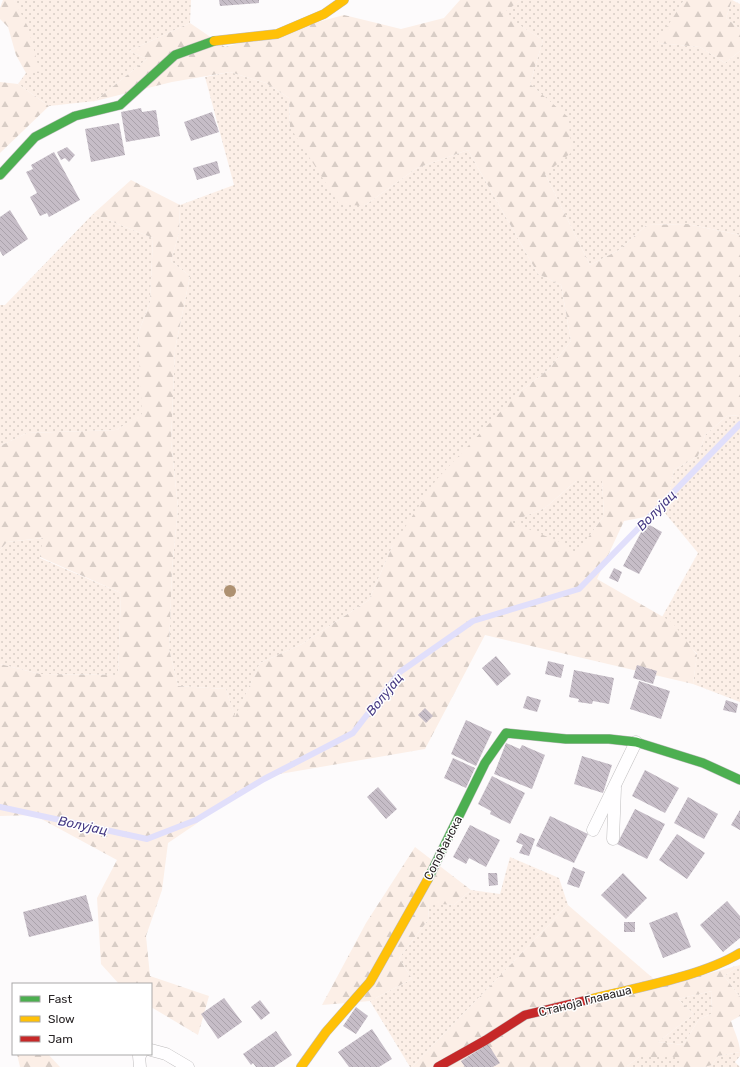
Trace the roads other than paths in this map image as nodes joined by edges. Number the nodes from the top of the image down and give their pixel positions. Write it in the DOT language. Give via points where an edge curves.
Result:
graph roads {
  1 [pos="344,0"];
  2 [pos="0,175"];
  3 [pos="636,742"];
  4 [pos="740,780"];
  5 [pos="616,783"];
  6 [pos="593,830"];
  7 [pos="613,839"];
  8 [pos="740,953"];
  9 [pos="152,1050"];
  10 [pos="140,1055"];
  11 [pos="140,1067"];
  12 [pos="188,1067"];
  13 [pos="301,1067"];
  14 [pos="438,1067"];
  1 -- 2 [label="street" via="324,14 277,34 209,42 175,55 120,106 75,116 35,137"];
  3 -- 4 [label="street, Сопоћанска" via="702,763"];
  3 -- 5 [label="lane"];
  3 -- 13 [label="street, Сопоћанска" via="506,733 485,763 431,873 370,982 326,1032"];
  5 -- 6 [label="lane"];
  5 -- 7 [label="lane"];
  8 -- 14 [label="street, Станоја Главаша" via="724,963 667,980 525,1016"];
  9 -- 12 [label="lane" via="166,1054"];
  10 -- 11 [label="lane"];
}
